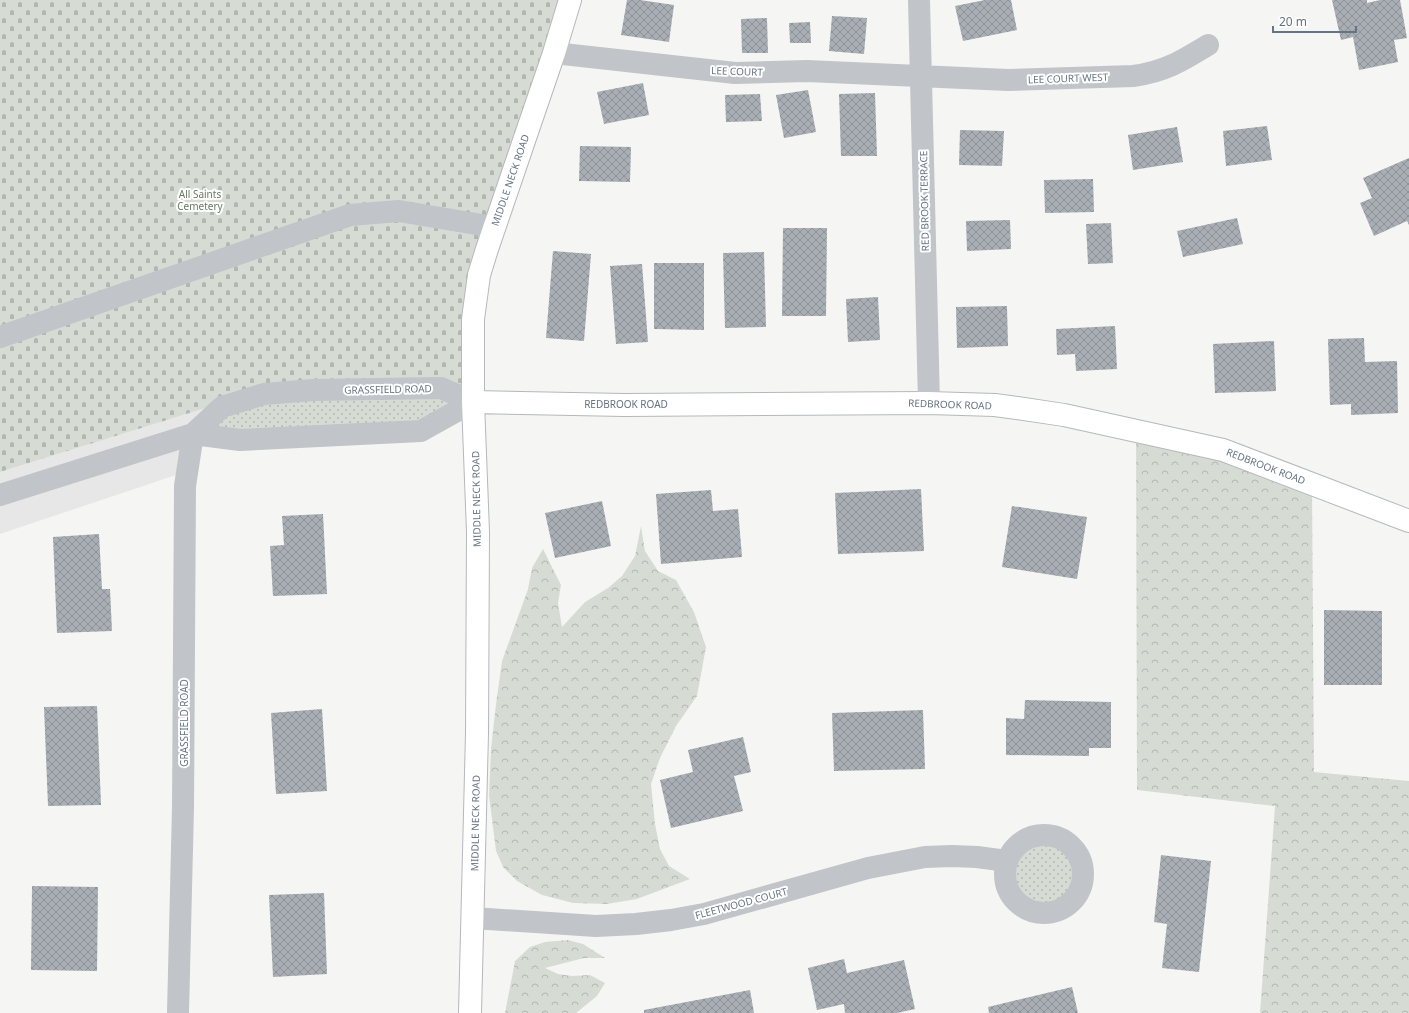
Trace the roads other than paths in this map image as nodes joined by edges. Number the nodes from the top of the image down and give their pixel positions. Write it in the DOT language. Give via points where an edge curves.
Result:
graph roads {
  1 [pos="570,0"];
  2 [pos="919,0"];
  3 [pos="1208,45"];
  4 [pos="554,53"];
  5 [pos="921,76"];
  6 [pos="494,227"];
  7 [pos="0,337"];
  8 [pos="473,402"];
  9 [pos="929,403"];
  10 [pos="193,434"];
  11 [pos="0,495"];
  12 [pos="1409,521"];
  13 [pos="1007,861"];
  14 [pos="473,918"];
  15 [pos="178,1013"];
  16 [pos="470,1013"];
  1 -- 4 [label="main road, MIDDLE NECK ROAD"];
  2 -- 5 [label="street, RED BROOK TERRACE"];
  3 -- 5 [label="street, LEE COURT WEST" via="1182,62 1150,74 1133,76 1008,80"];
  4 -- 5 [label="street, LEE COURT" via="735,73 807,71"];
  4 -- 6 [label="main road, MIDDLE NECK ROAD"];
  5 -- 9 [label="street, RED BROOK TERRACE"];
  6 -- 7 [label="street" via="399,211 350,215"];
  6 -- 8 [label="main road, MIDDLE NECK ROAD" via="480,275 473,319"];
  8 -- 9 [label="main road, REDBROOK ROAD" via="624,405"];
  8 -- 10 [label="street" via="421,431 240,440"];
  8 -- 10 [label="street, GRASSFIELD ROAD" via="441,388 313,390 264,394 222,407"];
  8 -- 14 [label="main road, MIDDLE NECK ROAD" via="478,540"];
  9 -- 12 [label="main road, REDBROOK ROAD" via="995,405 1044,412 1223,450"];
  10 -- 11 [label="street"];
  10 -- 15 [label="street, GRASSFIELD ROAD" via="185,486 183,807"];
  13 -- 14 [label="street, FLEETWOOD COURT" via="964,856 925,857 868,868 704,914 636,924 596,926"];
  14 -- 16 [label="main road, MIDDLE NECK ROAD"];
}
